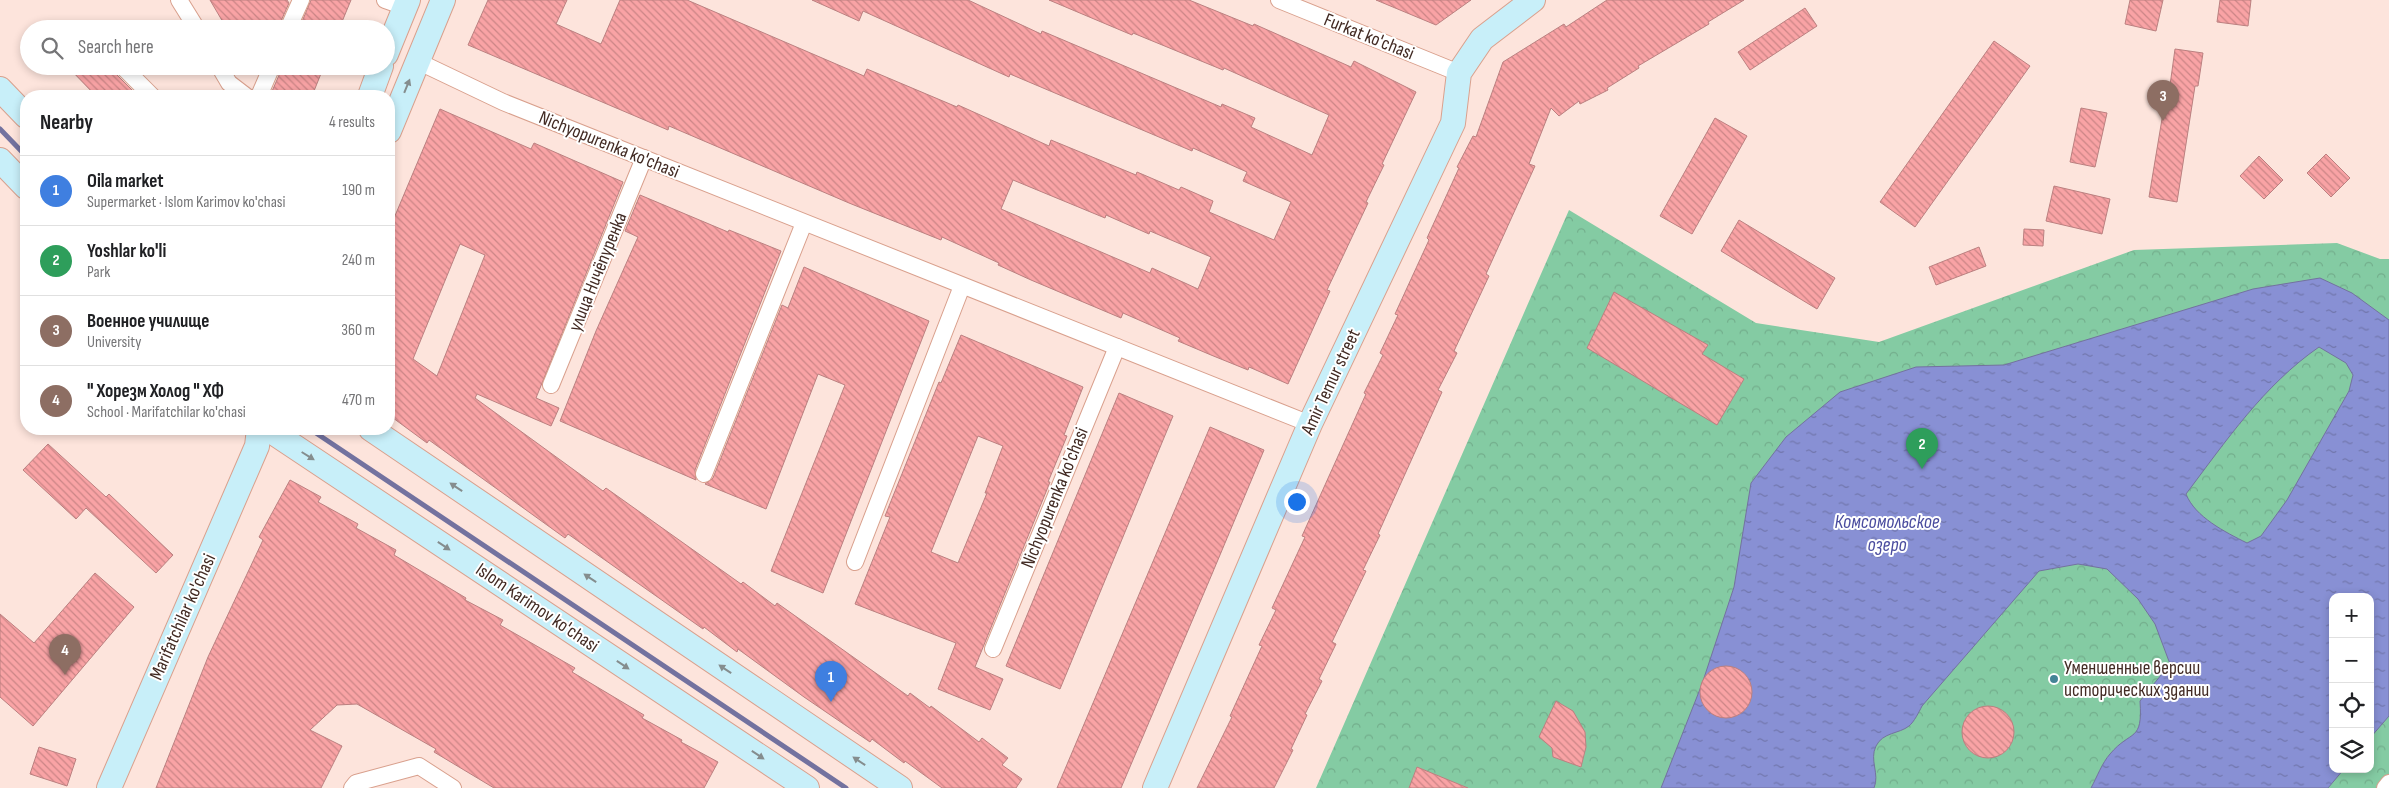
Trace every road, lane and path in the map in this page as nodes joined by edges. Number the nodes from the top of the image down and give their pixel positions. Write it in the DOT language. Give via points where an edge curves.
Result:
graph roads {
  1 [pos="179,0"];
  2 [pos="301,0"];
  3 [pos="443,0"];
  4 [pos="1280,0"];
  5 [pos="399,2"];
  6 [pos="1525,2"];
  7 [pos="191,20"];
  8 [pos="292,20"];
  9 [pos="394,20"];
  10 [pos="417,61"];
  11 [pos="1459,73"];
  12 [pos="131,75"];
  13 [pos="224,75"];
  14 [pos="268,75"];
  15 [pos="378,75"];
  16 [pos="0,89"];
  17 [pos="146,90"];
  18 [pos="238,90"];
  19 [pos="262,90"];
  20 [pos="372,90"];
  21 [pos="20,110"];
  22 [pos="395,116"];
  23 [pos="644,158"];
  24 [pos="0,160"];
  25 [pos="20,181"];
  26 [pos="804,223"];
  27 [pos="962,286"];
  28 [pos="1117,347"];
  29 [pos="551,385"];
  30 [pos="1310,424"];
  31 [pos="264,435"];
  32 [pos="268,435"];
  33 [pos="380,435"];
  34 [pos="704,474"];
  35 [pos="854,562"];
  36 [pos="993,649"];
  37 [pos="2389,784"];
  38 [pos="109,788"];
  39 [pos="352,788"];
  40 [pos="453,788"];
  41 [pos="807,788"];
  42 [pos="900,788"];
  43 [pos="1155,788"];
  44 [pos="2385,788"];
  1 -- 7 [label="street"];
  2 -- 8 [label="street"];
  3 -- 10 [label="street"];
  4 -- 11 [label="street, Furkat ko'chasi"];
  5 -- 9 [label="street"];
  6 -- 11 [label="street, Amir Temur street" via="1482,39"];
  22 -- 10 [label="street, one-way"];
  10 -- 23 [label="street, Nichyopurenka ko'chasi" via="503,102"];
  11 -- 30 [label="street, Amir Temur street" via="1453,123"];
  12 -- 17 [label="street"];
  13 -- 18 [label="street"];
  14 -- 19 [label="street"];
  15 -- 20 [label="street"];
  16 -- 21 [label="street"];
  23 -- 26 [label="street, Nichyopurenka ko'chasi"];
  23 -- 29 [label="street, улица Ничёпуренка"];
  24 -- 25 [label="street"];
  26 -- 27 [label="street, Nichyopurenka ko'chasi"];
  26 -- 34 [label="street"];
  27 -- 28 [label="street, Nichyopurenka ko'chasi"];
  27 -- 35 [label="street"];
  28 -- 30 [label="street, Nichyopurenka ko'chasi"];
  28 -- 36 [label="street, Nichyopurenka ko'chasi"];
  30 -- 43 [label="street, Amir Temur street"];
  31 -- 38 [label="street, Marifatchilar ko'chasi"];
  32 -- 41 [label="street, Islom Karimov ko'chasi, one-way"];
  42 -- 33 [label="street, one-way"];
  37 -- 44 [label="street"];
  39 -- 40 [label="street" via="356,782 419,766"];
}
